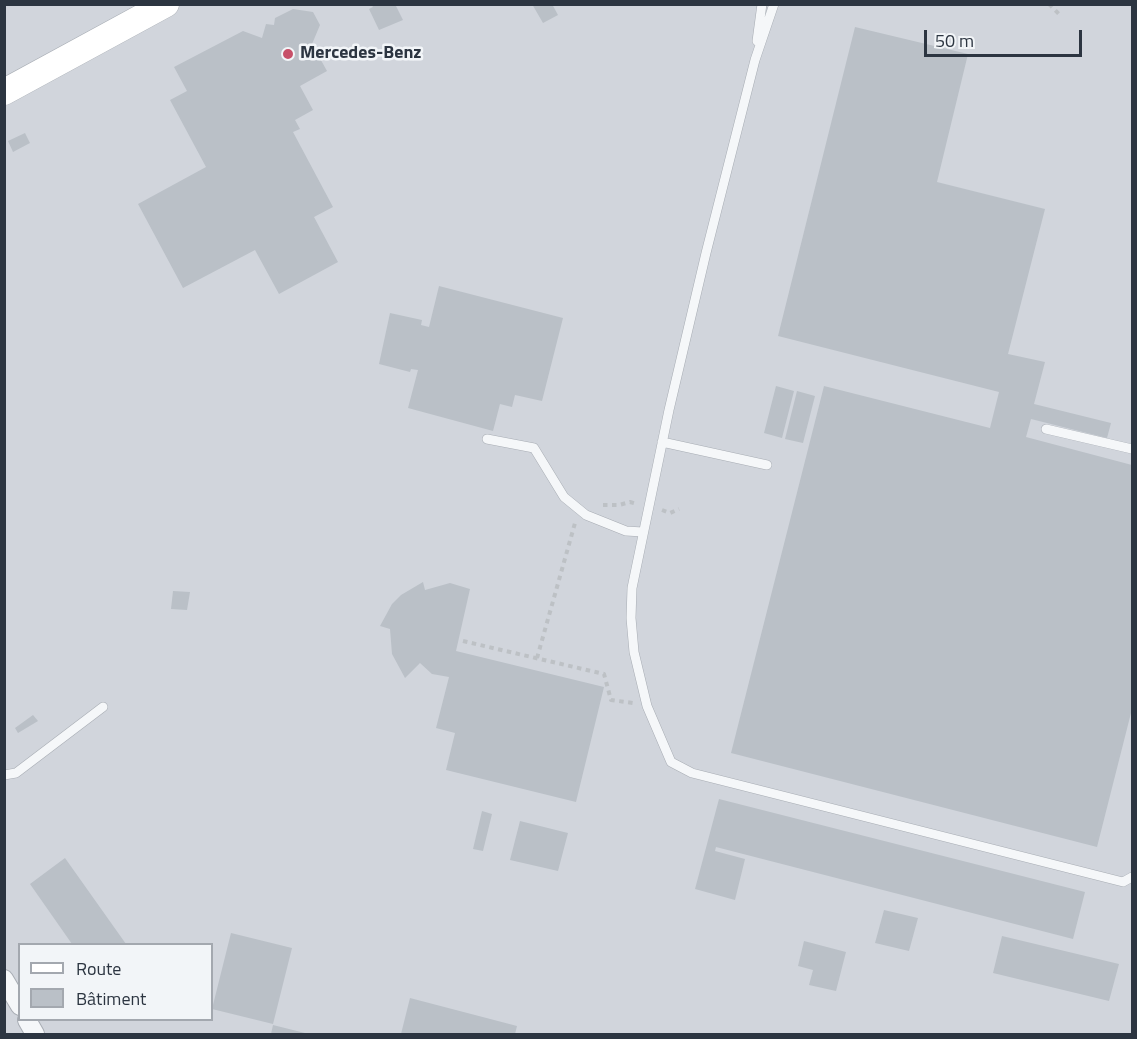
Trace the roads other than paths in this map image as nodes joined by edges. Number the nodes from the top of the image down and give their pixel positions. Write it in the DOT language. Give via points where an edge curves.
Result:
graph roads {
  1 [pos="166,4"];
  2 [pos="762,4"];
  3 [pos="774,4"];
  4 [pos="755,60"];
  5 [pos="4,93"];
  6 [pos="1046,429"];
  7 [pos="487,439"];
  8 [pos="662,441"];
  9 [pos="1132,449"];
  10 [pos="767,465"];
  11 [pos="643,532"];
  12 [pos="103,707"];
  13 [pos="4,775"];
  14 [pos="1132,877"];
  15 [pos="4,979"];
  16 [pos="18,1003"];
  17 [pos="28,1021"];
  18 [pos="35,1035"];
  1 -- 5 [label="main road"];
  2 -- 4 [label="lane"];
  3 -- 4 [label="lane"];
  4 -- 8 [label="lane"];
  6 -- 9 [label="lane"];
  7 -- 11 [label="lane" via="534,448 564,497 579,509 626,531"];
  8 -- 10 [label="lane"];
  8 -- 11 [label="lane"];
  11 -- 14 [label="lane" via="632,588 634,652 647,706 671,762 692,773 1123,882"];
  12 -- 13 [label="lane" via="16,773"];
  15 -- 16 [label="street"];
  17 -- 18 [label="street"];
}
